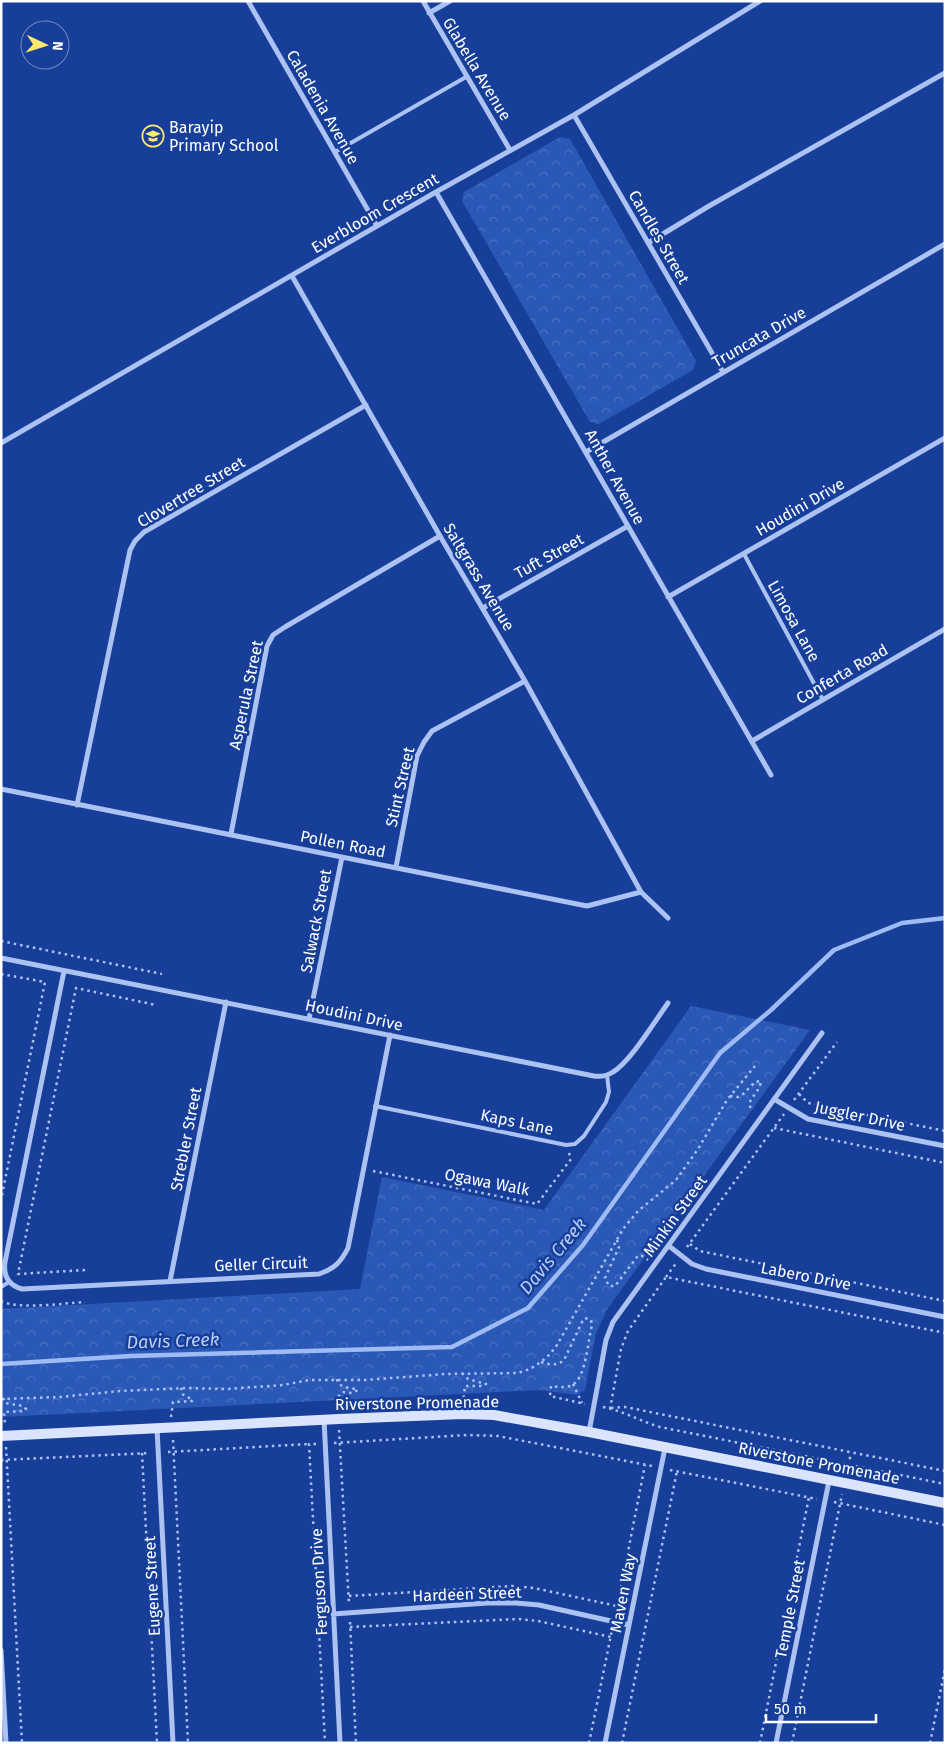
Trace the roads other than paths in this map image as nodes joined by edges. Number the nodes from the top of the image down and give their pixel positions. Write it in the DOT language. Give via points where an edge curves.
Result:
graph roads {
  1 [pos="248,1"];
  2 [pos="423,1"];
  3 [pos="450,1"];
  4 [pos="760,1"];
  5 [pos="429,14"];
  6 [pos="945,73"];
  7 [pos="466,77"];
  8 [pos="574,114"];
  9 [pos="510,150"];
  10 [pos="335,152"];
  11 [pos="436,192"];
  12 [pos="377,226"];
  13 [pos="648,243"];
  14 [pos="945,244"];
  15 [pos="292,276"];
  16 [pos="723,372"];
  17 [pos="366,405"];
  18 [pos="945,438"];
  19 [pos="1,443"];
  20 [pos="586,452"];
  21 [pos="628,526"];
  22 [pos="440,536"];
  23 [pos="744,554"];
  24 [pos="668,597"];
  25 [pos="483,608"];
  26 [pos="945,629"];
  27 [pos="525,681"];
  28 [pos="823,700"];
  29 [pos="752,741"];
  30 [pos="771,775"];
  31 [pos="1,789"];
  32 [pos="77,805"];
  33 [pos="231,834"];
  34 [pos="342,857"];
  35 [pos="396,867"];
  36 [pos="642,892"];
  37 [pos="668,918"];
  38 [pos="1,958"];
  39 [pos="64,971"];
  40 [pos="226,1002"];
  41 [pos="668,1003"];
  42 [pos="309,1019"];
  43 [pos="822,1033"];
  44 [pos="390,1035"];
  45 [pos="607,1075"];
  46 [pos="774,1099"];
  47 [pos="375,1106"];
  48 [pos="945,1146"];
  49 [pos="669,1246"];
  50 [pos="170,1280"];
  51 [pos="9,1282"];
  52 [pos="1,1287"];
  53 [pos="945,1317"];
  54 [pos="324,1420"];
  55 [pos="157,1428"];
  56 [pos="589,1432"];
  57 [pos="3,1436"];
  58 [pos="665,1448"];
  59 [pos="829,1480"];
  60 [pos="945,1504"];
  61 [pos="333,1614"];
  62 [pos="629,1625"];
  63 [pos="1,1650"];
  64 [pos="6,1743"];
  65 [pos="173,1743"];
  66 [pos="340,1743"];
  67 [pos="605,1743"];
  68 [pos="776,1743"];
  1 -- 10 [label="street, Caladenia Avenue"];
  2 -- 5 [label="street, Glabella Avenue"];
  3 -- 5 [label="street"];
  4 -- 8 [label="street, Everbloom Crescent"];
  5 -- 7 [label="street, Glabella Avenue"];
  6 -- 13 [label="street"];
  7 -- 9 [label="street, Glabella Avenue"];
  7 -- 10 [label="lane"];
  8 -- 9 [label="street, Everbloom Crescent"];
  8 -- 13 [label="street, Candles Street"];
  9 -- 11 [label="street, Everbloom Crescent"];
  10 -- 12 [label="street, Caladenia Avenue"];
  11 -- 12 [label="street, Everbloom Crescent"];
  11 -- 20 [label="street, Anther Avenue"];
  12 -- 15 [label="street, Everbloom Crescent"];
  13 -- 16 [label="street, Candles Street"];
  14 -- 16 [label="street, Truncata Drive"];
  15 -- 17 [label="street, Saltgrass Avenue"];
  15 -- 19 [label="street, Everbloom Crescent"];
  16 -- 20 [label="street, Truncata Drive"];
  17 -- 22 [label="street, Saltgrass Avenue"];
  17 -- 32 [label="street, Clovertree Street" via="144,532 135,541 130,550"];
  18 -- 23 [label="street, Houdini Drive"];
  20 -- 21 [label="street, Anther Avenue"];
  21 -- 24 [label="street, Anther Avenue"];
  21 -- 25 [label="street, Tuft Street"];
  22 -- 25 [label="street, Saltgrass Avenue"];
  22 -- 33 [label="street, Asperula Street" via="273,635 267,646"];
  23 -- 24 [label="street, Houdini Drive"];
  23 -- 28 [label="lane, Limosa Lane"];
  24 -- 29 [label="street, Anther Avenue"];
  25 -- 27 [label="street, Saltgrass Avenue"];
  26 -- 28 [label="street, Conferta Road"];
  27 -- 35 [label="street, Stint Street" via="432,731 424,742 417,756"];
  27 -- 36 [label="street, Saltgrass Avenue"];
  28 -- 29 [label="street, Conferta Road"];
  29 -- 30 [label="street, Anther Avenue"];
  31 -- 32 [label="street, Pollen Road"];
  32 -- 33 [label="street, Pollen Road"];
  33 -- 34 [label="street, Pollen Road"];
  34 -- 35 [label="street, Pollen Road"];
  34 -- 42 [label="street, Salwack Street"];
  35 -- 36 [label="street, Pollen Road" via="587,906"];
  36 -- 37 [label="street"];
  38 -- 39 [label="street, Houdini Drive"];
  39 -- 40 [label="street, Houdini Drive"];
  39 -- 51 [label="street" via="5,1262 4,1273"];
  40 -- 42 [label="street, Houdini Drive"];
  40 -- 50 [label="street, Strebler Street"];
  41 -- 45 [label="street" via="625,1062"];
  42 -- 44 [label="street, Houdini Drive"];
  43 -- 46 [label="street, Minkin Street"];
  44 -- 45 [label="street, Houdini Drive" via="594,1076"];
  44 -- 47 [label="street, Geller Circuit"];
  45 -- 47 [label="lane, Kaps Lane" via="609,1092 606,1102 575,1144 566,1145"];
  46 -- 48 [label="street, Juggler Drive" via="808,1119"];
  46 -- 49 [label="street, Minkin Street"];
  47 -- 50 [label="street, Geller Circuit" via="348,1248 337,1265 319,1274"];
  49 -- 53 [label="street, Labero Drive" via="697,1267"];
  49 -- 56 [label="street, Minkin Street" via="611,1327"];
  50 -- 51 [label="street, Geller Circuit" via="27,1289 17,1288"];
  51 -- 52 [label="lane"];
  54 -- 55 [label="street, Riverstone Promenade"];
  54 -- 56 [label="street, Riverstone Promenade" via="463,1414 505,1416"];
  54 -- 61 [label="street, Ferguson Drive"];
  55 -- 57 [label="street, Riverstone Promenade"];
  55 -- 65 [label="street, Eugene Street"];
  56 -- 58 [label="street, Riverstone Promenade"];
  58 -- 59 [label="street, Riverstone Promenade"];
  58 -- 62 [label="street, Maven Way"];
  59 -- 60 [label="street, Riverstone Promenade"];
  59 -- 68 [label="street, Temple Street"];
  61 -- 62 [label="street, Hardeen Street" via="516,1602"];
  61 -- 66 [label="street, Ferguson Drive"];
  62 -- 67 [label="street, Maven Way"];
  63 -- 64 [label="street"];
}
